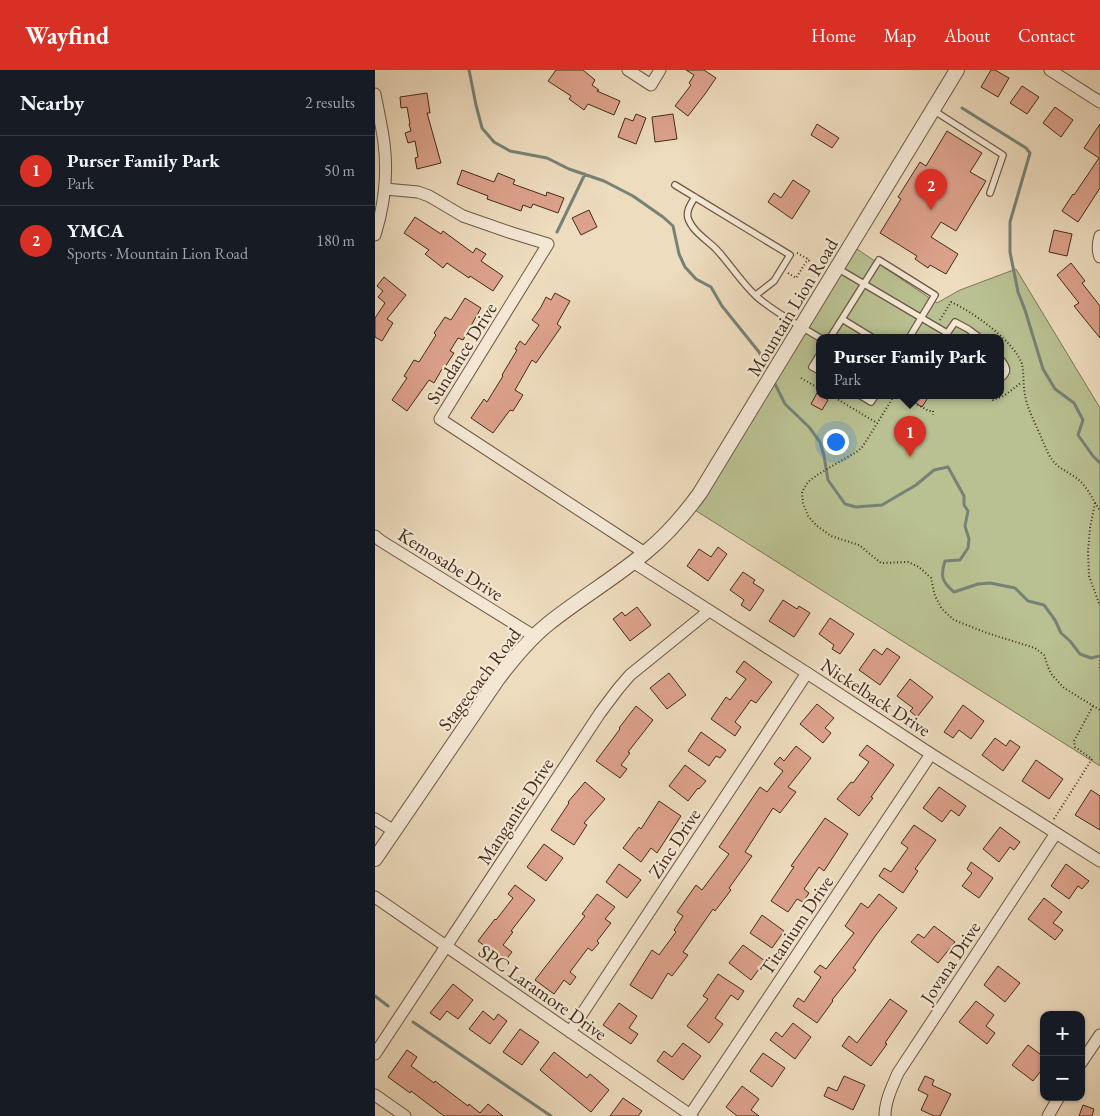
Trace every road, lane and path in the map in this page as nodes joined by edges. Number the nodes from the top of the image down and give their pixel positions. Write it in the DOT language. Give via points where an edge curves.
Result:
graph roads {
  1 [pos="628,70"];
  2 [pos="660,70"];
  3 [pos="957,70"];
  4 [pos="1050,70"];
  5 [pos="375,94"];
  6 [pos="1100,102"];
  7 [pos="933,110"];
  8 [pos="675,185"];
  9 [pos="385,189"];
  10 [pos="991,192"];
  11 [pos="695,197"];
  12 [pos="375,235"];
  13 [pos="1100,236"];
  14 [pos="790,255"];
  15 [pos="1100,257"];
  16 [pos="808,259"];
  17 [pos="782,269"];
  18 [pos="833,274"];
  19 [pos="864,284"];
  20 [pos="756,295"];
  21 [pos="921,318"];
  22 [pos="842,319"];
  23 [pos="801,326"];
  24 [pos="935,327"];
  25 [pos="833,334"];
  26 [pos="866,334"];
  27 [pos="911,334"];
  28 [pos="931,334"];
  29 [pos="943,334"];
  30 [pos="946,334"];
  31 [pos="975,334"];
  32 [pos="997,334"];
  33 [pos="816,335"];
  34 [pos="1004,341"];
  35 [pos="1004,362"];
  36 [pos="1004,376"];
  37 [pos="801,378"];
  38 [pos="1023,381"];
  39 [pos="816,387"];
  40 [pos="1004,396"];
  41 [pos="836,399"];
  42 [pos="892,399"];
  43 [pos="909,400"];
  44 [pos="933,415"];
  45 [pos="877,423"];
  46 [pos="1095,503"];
  47 [pos="1100,510"];
  48 [pos="375,536"];
  49 [pos="645,553"];
  50 [pos="633,562"];
  51 [pos="1100,606"];
  52 [pos="709,611"];
  53 [pos="534,636"];
  54 [pos="1100,661"];
  55 [pos="1100,669"];
  56 [pos="807,673"];
  57 [pos="1093,706"];
  58 [pos="1100,710"];
  59 [pos="931,754"];
  60 [pos="375,819"];
  61 [pos="394,831"];
  62 [pos="1052,831"];
  63 [pos="375,859"];
  64 [pos="1100,861"];
  65 [pos="375,897"];
  66 [pos="446,947"];
  67 [pos="570,1032"];
  68 [pos="1100,1035"];
  69 [pos="375,1054"];
  70 [pos="1085,1057"];
  71 [pos="375,1096"];
  72 [pos="1057,1101"];
  73 [pos="691,1115"];
  74 [pos="405,1116"];
  75 [pos="885,1116"];
  76 [pos="1048,1116"];
  1 -- 2 [label="street" via="651,85"];
  3 -- 7 [label="street, Mountain Lion Road"];
  4 -- 6 [label="street"];
  5 -- 9 [label="street" via="384,144"];
  7 -- 10 [label="lane" via="1003,155"];
  7 -- 18 [label="street, Mountain Lion Road"];
  8 -- 11 [label="lane"];
  9 -- 12 [label="street"];
  9 -- 49 [label="street, Sundance Drive" via="419,192 463,216 548,244 440,419"];
  11 -- 14 [label="lane"];
  11 -- 20 [label="lane" via="687,214 691,226"];
  13 -- 15 [label="street" via="1097,243"];
  14 -- 16 [label="path" via="793,250"];
  14 -- 17 [label="lane"];
  16 -- 17 [label="path" via="797,278"];
  16 -- 18 [label="path" via="814,269"];
  17 -- 20 [label="lane" via="774,281"];
  18 -- 19 [label="lane"];
  18 -- 23 [label="street, Mountain Lion Road"];
  19 -- 21 [label="lane"];
  19 -- 21 [label="lane" via="879,260 935,295"];
  19 -- 22 [label="lane"];
  20 -- 23 [label="lane"];
  21 -- 24 [label="lane"];
  21 -- 27 [label="lane"];
  22 -- 25 [label="lane"];
  22 -- 26 [label="lane"];
  23 -- 33 [label="lane"];
  23 -- 49 [label="street, Mountain Lion Road" via="700,494"];
  24 -- 28 [label="path"];
  24 -- 29 [label="lane"];
  24 -- 32 [label="path" via="951,302 963,307"];
  30 -- 31 [label="lane" via="955,322"];
  34 -- 38 [label="path" via="1018,356"];
  35 -- 36 [label="lane"];
  37 -- 39 [label="path"];
  38 -- 40 [label="path"];
  38 -- 46 [label="path" via="1028,406 1048,453 1057,466 1079,480"];
  41 -- 45 [label="path"];
  42 -- 45 [label="path"];
  43 -- 44 [label="path" via="933,412"];
  45 -- 57 [label="path" via="863,446 808,482 802,492 808,516 831,536 859,545 881,563 908,562 919,567 931,578 942,609 954,620 1035,648 1044,654 1047,667 1057,681"];
  46 -- 47 [label="path"];
  46 -- 51 [label="path" via="1088,552 1089,576"];
  48 -- 53 [label="street, Kemosabe Drive"];
  49 -- 50 [label="street, Stagecoach Road"];
  50 -- 52 [label="street, Nickelback Drive"];
  50 -- 53 [label="street, Stagecoach Road"];
  52 -- 56 [label="street, Nickelback Drive"];
  52 -- 66 [label="street, Manganite Drive" via="629,675 618,688"];
  53 -- 61 [label="street, Stagecoach Road" via="497,680"];
  54 -- 55 [label="path"];
  56 -- 59 [label="street, Nickelback Drive"];
  56 -- 67 [label="street, Zinc Drive"];
  57 -- 58 [label="path"];
  57 -- 62 [label="path" via="1074,741 1075,747 1092,759"];
  59 -- 62 [label="street, Nickelback Drive"];
  59 -- 73 [label="street, Titanium Drive"];
  60 -- 61 [label="street"];
  61 -- 63 [label="street, Stagecoach Road"];
  62 -- 64 [label="street, Nickelback Drive"];
  62 -- 75 [label="street, Jovana Drive" via="898,1073"];
  65 -- 66 [label="street, SPC Laramore Drive"];
  66 -- 67 [label="street, SPC Laramore Drive"];
  66 -- 69 [label="street, Manganite Drive"];
  67 -- 73 [label="street, SPC Laramore Drive"];
  68 -- 70 [label="street"];
  71 -- 74 [label="street"];
  72 -- 76 [label="street"];
}
